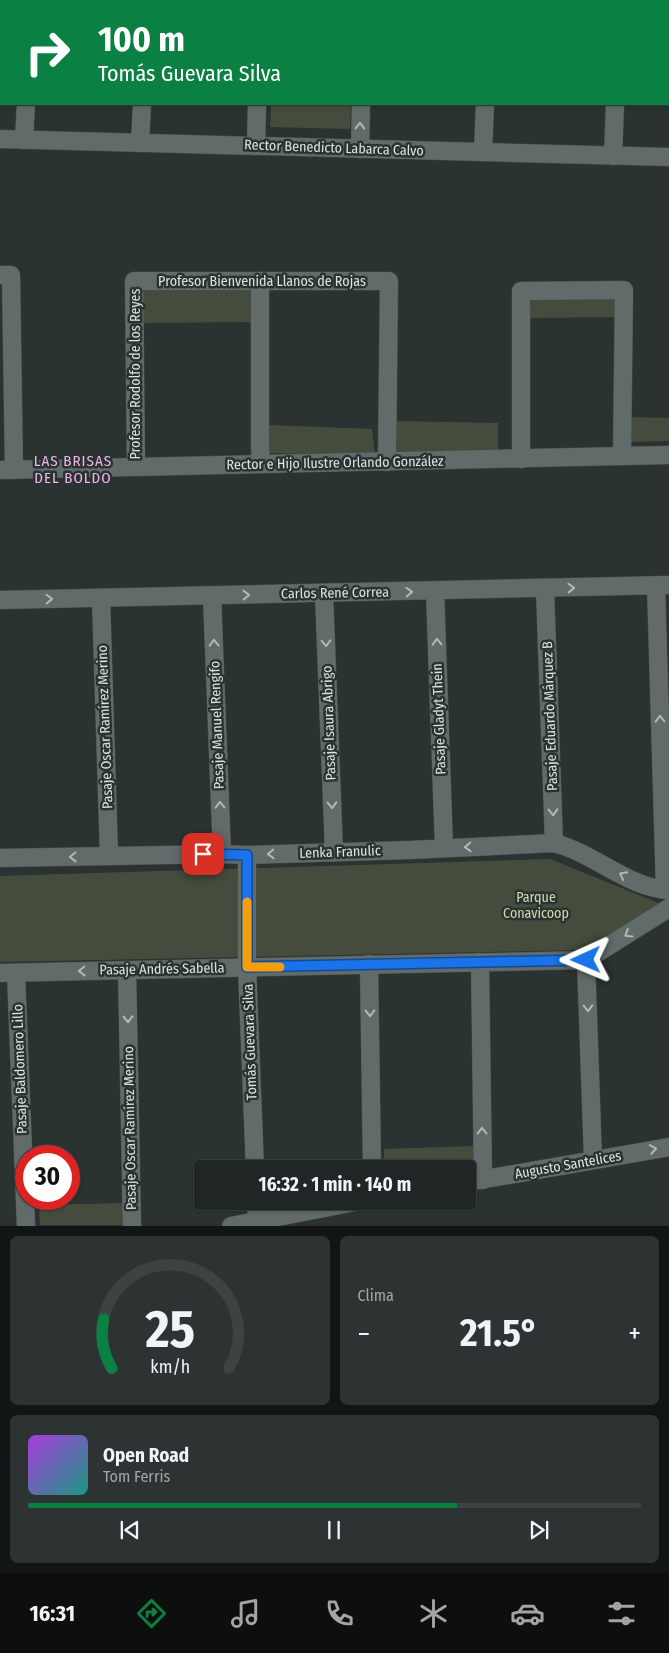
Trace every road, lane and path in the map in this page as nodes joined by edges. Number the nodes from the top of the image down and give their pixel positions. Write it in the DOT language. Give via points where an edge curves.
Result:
graph roads {
  1 [pos="26,105"];
  2 [pos="142,105"];
  3 [pos="257,105"];
  4 [pos="361,105"];
  5 [pos="485,105"];
  6 [pos="615,105"];
  7 [pos="0,139"];
  8 [pos="24,140"];
  9 [pos="140,143"];
  10 [pos="256,146"];
  11 [pos="360,149"];
  12 [pos="483,152"];
  13 [pos="613,156"];
  14 [pos="669,157"];
  15 [pos="6,275"];
  16 [pos="260,281"];
  17 [pos="134,282"];
  18 [pos="669,455"];
  19 [pos="622,456"];
  20 [pos="521,458"];
  21 [pos="387,462"];
  22 [pos="261,464"];
  23 [pos="136,467"];
  24 [pos="7,470"];
  25 [pos="662,585"];
  26 [pos="545,589"];
  27 [pos="435,591"];
  28 [pos="324,594"];
  29 [pos="212,596"];
  30 [pos="101,598"];
  31 [pos="0,600"];
  32 [pos="554,843"];
  33 [pos="444,848"];
  34 [pos="334,852"];
  35 [pos="222,854"];
  36 [pos="247,855"];
  37 [pos="108,856"];
  38 [pos="0,858"];
  39 [pos="667,890"];
  40 [pos="669,908"];
  41 [pos="586,960"];
  42 [pos="480,962"];
  43 [pos="369,964"];
  44 [pos="247,967"];
  45 [pos="127,970"];
  46 [pos="8,973"];
  47 [pos="669,1147"];
  48 [pos="255,1160"];
  49 [pos="372,1160"];
  50 [pos="475,1160"];
  51 [pos="593,1160"];
  52 [pos="476,1181"];
  53 [pos="256,1210"];
  54 [pos="311,1210"];
  55 [pos="257,1220"];
  56 [pos="26,1226"];
  57 [pos="132,1226"];
  58 [pos="231,1226"];
  1 -- 8 [label="street"];
  2 -- 9 [label="street"];
  3 -- 10 [label="street"];
  11 -- 4 [label="street, one-way"];
  5 -- 12 [label="street"];
  6 -- 13 [label="street"];
  7 -- 8 [label="street, Rector Benedicto Labarca Calvo"];
  8 -- 9 [label="street, Rector Benedicto Labarca Calvo"];
  9 -- 10 [label="street, Rector Benedicto Labarca Calvo"];
  10 -- 11 [label="street, Rector Benedicto Labarca Calvo"];
  11 -- 12 [label="street, Rector Benedicto Labarca Calvo"];
  12 -- 13 [label="street, Rector Benedicto Labarca Calvo"];
  13 -- 14 [label="street, Rector Benedicto Labarca Calvo"];
  15 -- 24 [label="street"];
  16 -- 17 [label="street, Profesor Bienvenida Llanos de Rojas"];
  16 -- 21 [label="street, Profesor Bienvenida Llanos de Rojas" via="389,281"];
  16 -- 22 [label="street"];
  17 -- 23 [label="street, Profesor Rodolfo de los Reyes"];
  18 -- 19 [label="street, Rector e Hijo Ilustre Orlando González"];
  19 -- 20 [label="street, Rector e Hijo Ilustre Orlando González"];
  19 -- 20 [label="street" via="624,290 521,291"];
  20 -- 21 [label="street, Rector e Hijo Ilustre Orlando González"];
  21 -- 22 [label="street, Rector e Hijo Ilustre Orlando González"];
  22 -- 23 [label="street, Rector e Hijo Ilustre Orlando González"];
  23 -- 24 [label="street, Rector e Hijo Ilustre Orlando González"];
  26 -- 25 [label="street, Carlos René Correa, one-way"];
  39 -- 25 [label="street, one-way"];
  26 -- 27 [label="street, Carlos René Correa"];
  26 -- 32 [label="street, Pasaje Eduardo Márquez B, one-way"];
  28 -- 27 [label="street, Carlos René Correa, one-way"];
  33 -- 27 [label="street, Pasaje Gladyt Thein, one-way"];
  29 -- 28 [label="street, Carlos René Correa, one-way"];
  28 -- 34 [label="street, Pasaje Isaura Abrigo, one-way"];
  29 -- 30 [label="street, Carlos René Correa"];
  35 -- 29 [label="street, Pasaje Manuel Rengifo, one-way"];
  31 -- 30 [label="street, Carlos René Correa, one-way"];
  30 -- 37 [label="street, Pasaje Oscar Ramírez Merino"];
  32 -- 33 [label="street, Lenka Franulic, one-way"];
  39 -- 32 [label="street, Lenka Franulic, one-way" via="638,882 572,848"];
  33 -- 34 [label="street, Lenka Franulic"];
  34 -- 36 [label="street, Lenka Franulic, one-way"];
  35 -- 36 [label="street, Lenka Franulic"];
  35 -- 37 [label="street, Lenka Franulic"];
  36 -- 44 [label="street, Tomás Guevara Silva"];
  37 -- 38 [label="street, Lenka Franulic, one-way"];
  40 -- 41 [label="street, one-way"];
  41 -- 42 [label="street, Pasaje Andrés Sabella"];
  41 -- 51 [label="street, one-way"];
  42 -- 43 [label="street, Pasaje Andrés Sabella"];
  50 -- 42 [label="street, one-way"];
  43 -- 44 [label="street, Pasaje Andrés Sabella"];
  43 -- 49 [label="street, one-way"];
  44 -- 45 [label="street, Pasaje Andrés Sabella"];
  44 -- 48 [label="street, Tomás Guevara Silva"];
  45 -- 46 [label="street, Pasaje Andrés Sabella, one-way"];
  45 -- 57 [label="street, Pasaje Oscar Ramírez Merino, one-way"];
  46 -- 56 [label="street, Pasaje Baldomero Lillo"];
  51 -- 47 [label="street, Augusto Santelices, one-way"];
  51 -- 52 [label="street, Augusto Santelices"];
  53 -- 55 [label="street"];
  54 -- 55 [label="street"];
  55 -- 58 [label="street"];
}
